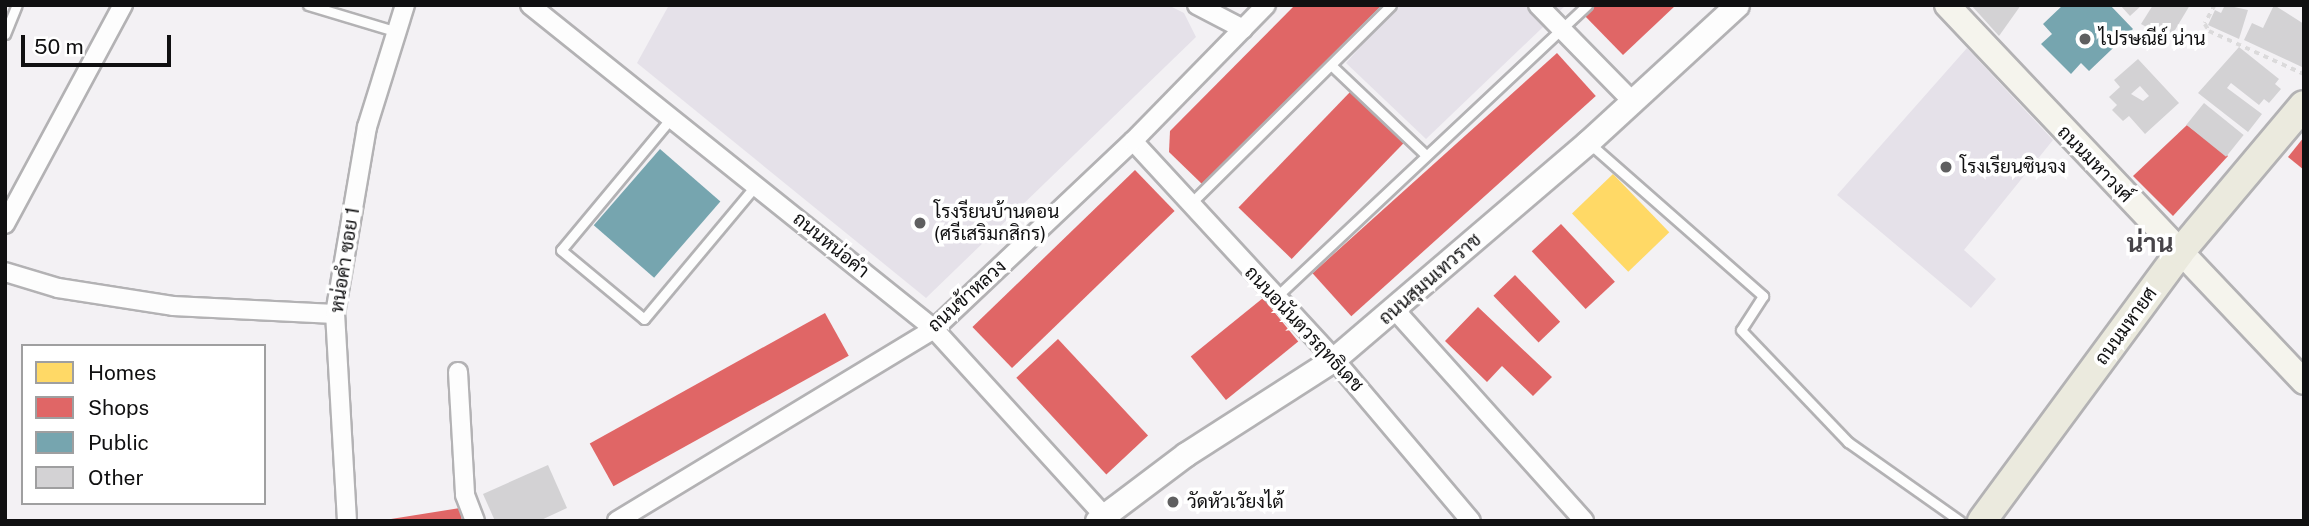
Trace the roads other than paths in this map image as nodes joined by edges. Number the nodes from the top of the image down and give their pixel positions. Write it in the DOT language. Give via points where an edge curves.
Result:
graph roads {
  1 [pos="17,5"];
  2 [pos="123,5"];
  3 [pos="308,5"];
  4 [pos="405,5"];
  5 [pos="530,5"];
  6 [pos="1197,5"];
  7 [pos="1266,5"];
  8 [pos="1391,5"];
  9 [pos="1538,5"];
  10 [pos="1587,5"];
  11 [pos="1737,5"];
  12 [pos="1947,5"];
  13 [pos="1243,29"];
  14 [pos="1563,29"];
  15 [pos="394,31"];
  16 [pos="5,34"];
  17 [pos="1331,65"];
  18 [pos="1633,102"];
  19 [pos="2304,105"];
  20 [pos="672,117"];
  21 [pos="1133,141"];
  22 [pos="1588,142"];
  23 [pos="1426,155"];
  24 [pos="756,185"];
  25 [pos="1189,205"];
  26 [pos="5,224"];
  27 [pos="2179,252"];
  28 [pos="5,272"];
  29 [pos="1276,298"];
  30 [pos="1395,310"];
  31 [pos="335,314"];
  32 [pos="934,329"];
  33 [pos="1334,359"];
  34 [pos="458,372"];
  35 [pos="2304,382"];
  36 [pos="635,516"];
  37 [pos="1100,518"];
  38 [pos="346,521"];
  39 [pos="475,521"];
  40 [pos="617,521"];
  41 [pos="1471,521"];
  42 [pos="1584,521"];
  43 [pos="1961,521"];
  44 [pos="1982,521"];
  1 -- 16 [label="lane"];
  2 -- 26 [label="street"];
  3 -- 15 [label="lane"];
  4 -- 15 [label="street, หน่อคำ ซอย 1"];
  5 -- 20 [label="street, ถนนหน่อคำ"];
  6 -- 13 [label="street"];
  7 -- 13 [label="street, ถนนข้าหลวง"];
  8 -- 17 [label="lane"];
  9 -- 14 [label="street"];
  10 -- 14 [label="lane"];
  11 -- 18 [label="street, ถนนสุมนเทวราช"];
  12 -- 27 [label="main road, ถนนมหาวงศ์"];
  13 -- 21 [label="street, ถนนข้าหลวง"];
  14 -- 18 [label="street"];
  14 -- 23 [label="lane"];
  15 -- 31 [label="street, หน่อคำ ซอย 1" via="366,127"];
  17 -- 23 [label="lane"];
  17 -- 25 [label="lane"];
  18 -- 22 [label="street, ถนนสุมนเทวราช"];
  19 -- 27 [label="main road, ถนนมหายศ"];
  20 -- 24 [label="street, ถนนหน่อคำ"];
  20 -- 24 [label="lane" via="561,250 644,319"];
  21 -- 25 [label="street, ถนนอนันตวรฤทธิเดช"];
  21 -- 32 [label="street, ถนนข้าหลวง"];
  22 -- 30 [label="street, ถนนสุมนเทวราช"];
  22 -- 43 [label="lane" via="1763,296 1741,330 1848,442"];
  23 -- 29 [label="lane"];
  24 -- 32 [label="street, ถนนหน่อคำ"];
  25 -- 29 [label="street, ถนนอนันตวรฤทธิเดช"];
  27 -- 35 [label="main road, ถนนมหาวงศ์"];
  27 -- 44 [label="main road, ถนนมหายศ"];
  28 -- 31 [label="street" via="58,288 173,306"];
  29 -- 33 [label="street, ถนนอนันตวรฤทธิเดช"];
  30 -- 33 [label="street, ถนนสุมนเทวราช"];
  30 -- 42 [label="street"];
  31 -- 38 [label="street, หน่อคำ ซอย 1"];
  32 -- 36 [label="street, ถนนข้าหลวง"];
  32 -- 37 [label="street, ถนนหน่อคำ"];
  33 -- 37 [label="street, ถนนสุมนเทวราช" via="1186,454"];
  33 -- 41 [label="street, ถนนอนันตวรฤทธิเดช"];
  34 -- 39 [label="street" via="465,495"];
  36 -- 40 [label="street, ถนนข้าหลวง"];
}
